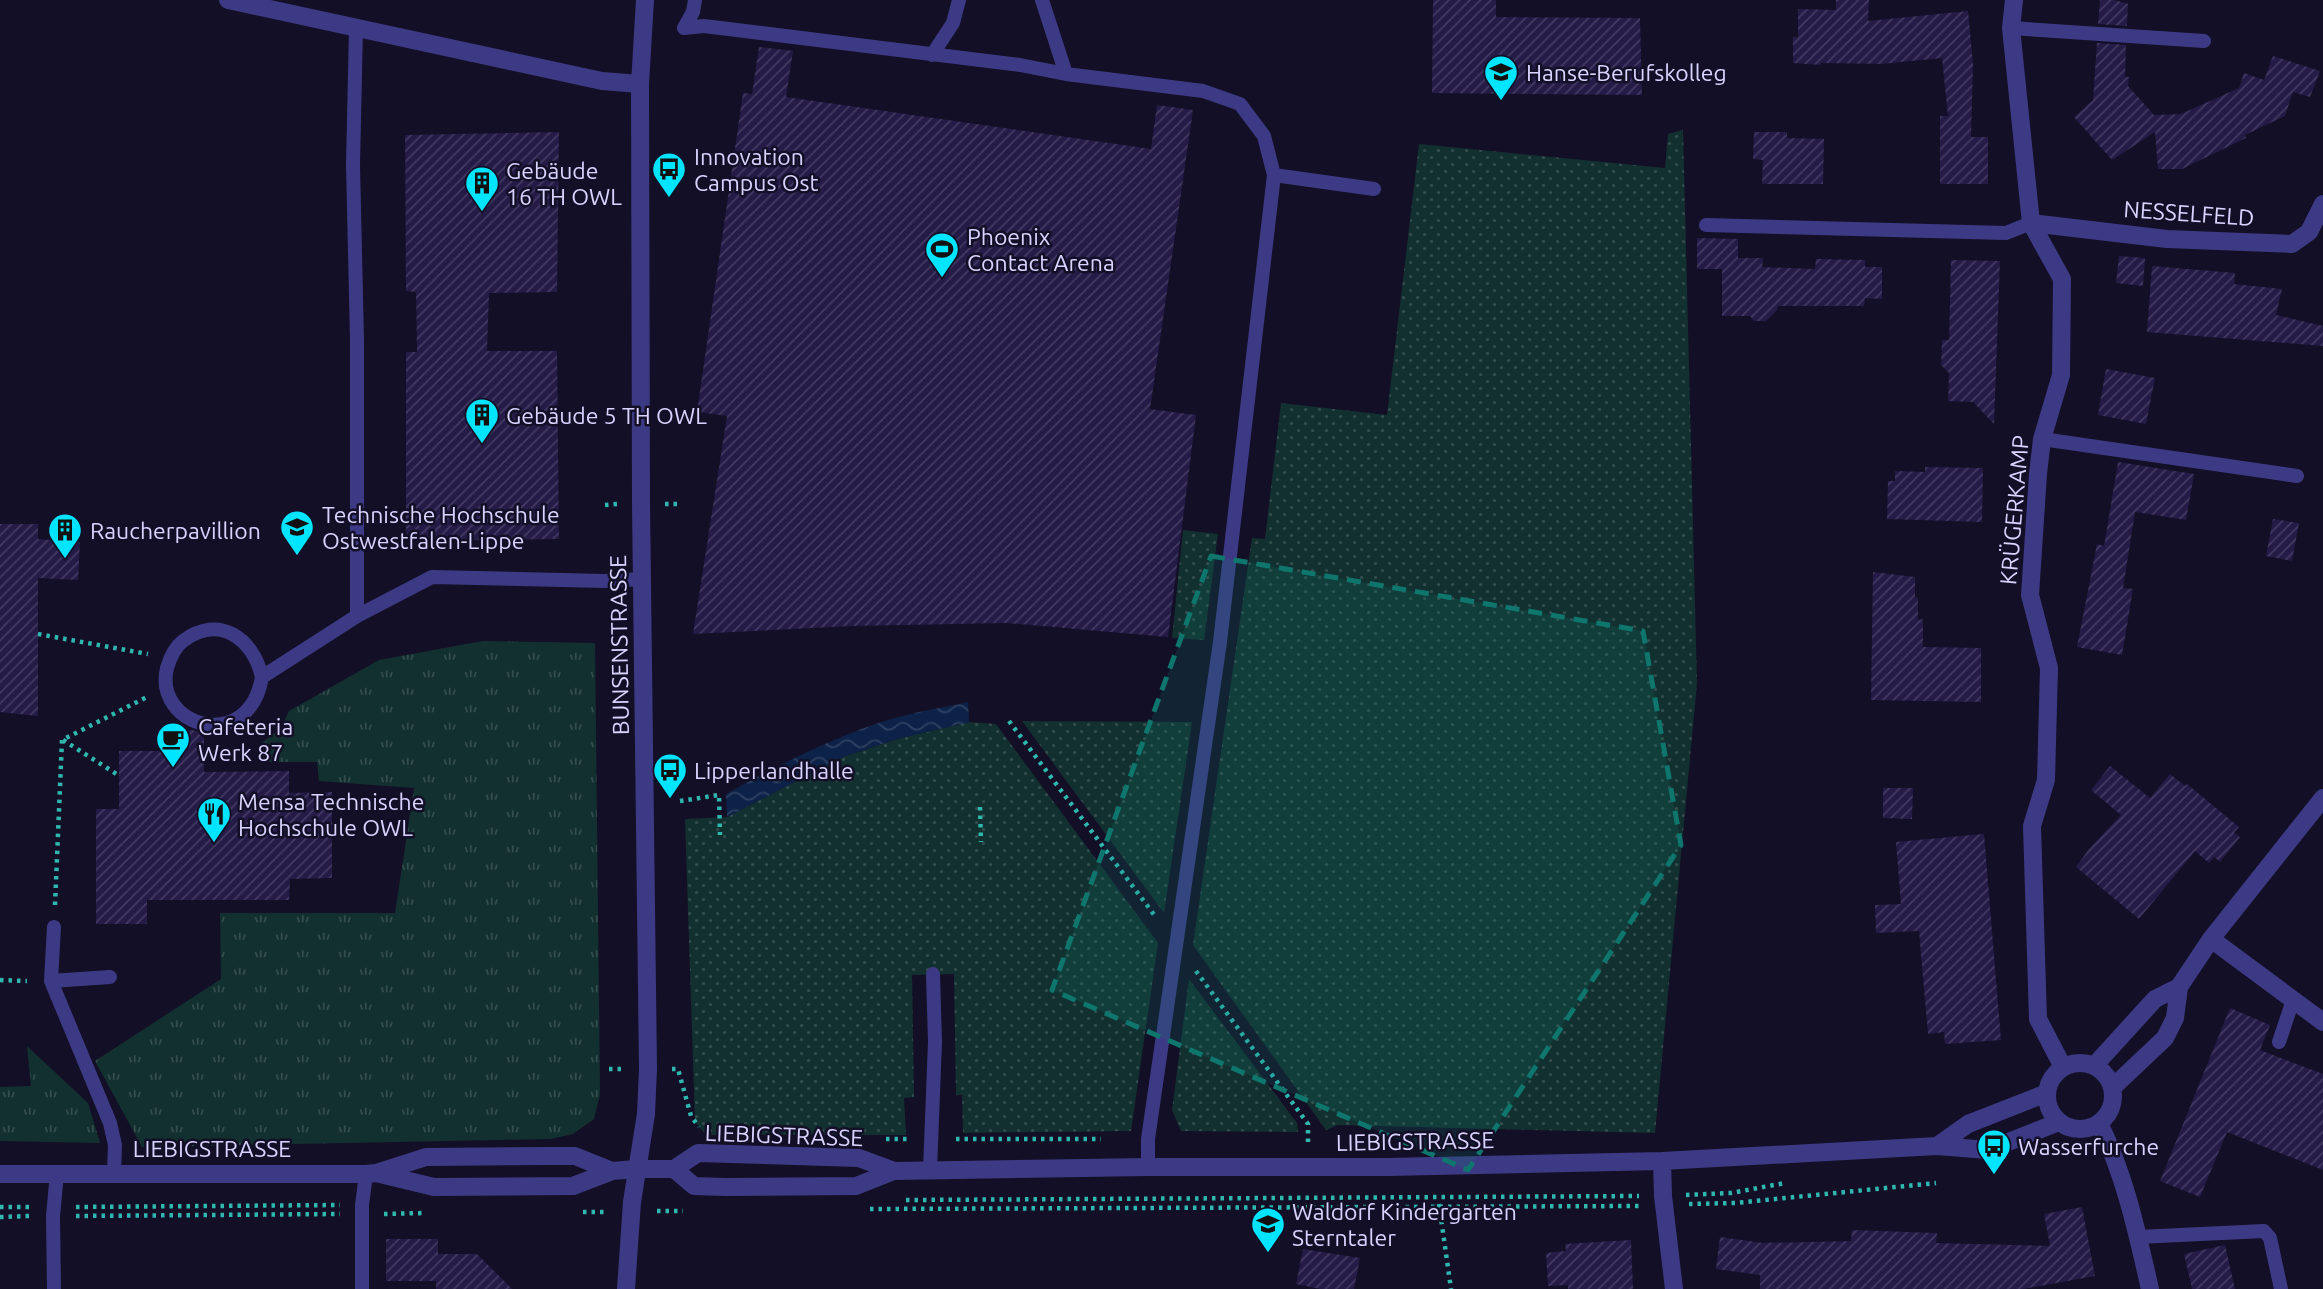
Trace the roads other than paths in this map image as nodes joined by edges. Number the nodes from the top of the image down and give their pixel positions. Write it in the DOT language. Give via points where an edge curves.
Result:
graph roads {
  1 [pos="228,0"];
  2 [pos="645,0"];
  3 [pos="695,0"];
  4 [pos="959,0"];
  5 [pos="1042,0"];
  6 [pos="2014,0"];
  7 [pos="356,27"];
  8 [pos="2011,28"];
  9 [pos="2204,41"];
  10 [pos="932,55"];
  11 [pos="1066,74"];
  12 [pos="640,84"];
  13 [pos="1274,175"];
  14 [pos="1374,189"];
  15 [pos="2323,204"];
  16 [pos="2031,223"];
  17 [pos="1706,225"];
  18 [pos="2042,439"];
  19 [pos="2297,476"];
  20 [pos="643,579"];
  21 [pos="357,616"];
  22 [pos="262,677"];
  23 [pos="2323,798"];
  24 [pos="54,927"];
  25 [pos="2211,939"];
  26 [pos="933,974"];
  27 [pos="110,977"];
  28 [pos="51,981"];
  29 [pos="2179,987"];
  30 [pos="2293,1000"];
  31 [pos="2323,1022"];
  32 [pos="2279,1042"];
  33 [pos="2094,1066"];
  34 [pos="2063,1068"];
  35 [pos="2112,1088"];
  36 [pos="2047,1093"];
  37 [pos="2059,1122"];
  38 [pos="2099,1123"];
  39 [pos="1937,1146"];
  40 [pos="1662,1161"];
  41 [pos="1148,1167"];
  42 [pos="636,1169"];
  43 [pos="674,1169"];
  44 [pos="930,1170"];
  45 [pos="612,1171"];
  46 [pos="894,1171"];
  47 [pos="114,1172"];
  48 [pos="57,1173"];
  49 [pos="371,1173"];
  50 [pos="0,1174"];
  51 [pos="2138,1237"];
  52 [pos="54,1289"];
  53 [pos="362,1289"];
  54 [pos="626,1289"];
  55 [pos="1674,1289"];
  56 [pos="2150,1289"];
  57 [pos="2281,1289"];
  1 -- 7 [label="street"];
  2 -- 12 [label="street, BUNSENSTRASSE"];
  3 -- 10 [label="lane" via="684,28 704,26"];
  4 -- 10 [label="lane" via="953,23"];
  5 -- 11 [label="lane"];
  6 -- 8 [label="street, KRÜGERKAMP"];
  7 -- 12 [label="street" via="602,81"];
  7 -- 21 [label="lane"];
  8 -- 9 [label="lane"];
  8 -- 16 [label="street, KRÜGERKAMP"];
  10 -- 11 [label="lane"];
  11 -- 13 [label="lane" via="1202,91 1240,104 1264,136"];
  12 -- 20 [label="street, BUNSENSTRASSE"];
  13 -- 14 [label="lane"];
  13 -- 41 [label="lane" via="1220,642 1148,1139"];
  15 -- 16 [label="street, NESSELFELD" via="2309,232 2292,244 2167,239"];
  16 -- 17 [label="lane" via="2006,233"];
  16 -- 18 [label="street, KRÜGERKAMP" via="2062,279 2062,375"];
  18 -- 19 [label="lane"];
  18 -- 34 [label="street, KRÜGERKAMP" via="2030,595 2049,668 2048,738 2046,780 2032,840 2038,1019"];
  20 -- 21 [label="lane" via="432,577"];
  20 -- 42 [label="street, BUNSENSTRASSE" via="648,1069"];
  21 -- 22 [label="lane"];
  22 -- 22 [label="lane" via="258,659 247,643 232,633 214,630 196,633 181,643 170,658 166,687 172,701 195,722 226,724 252,706"];
  23 -- 25 [label="street"];
  24 -- 28 [label="lane"];
  25 -- 29 [label="street"];
  25 -- 30 [label="street"];
  26 -- 44 [label="lane"];
  27 -- 28 [label="lane"];
  28 -- 47 [label="lane" via="110,1123"];
  29 -- 33 [label="street" via="2155,999"];
  29 -- 35 [label="street" via="2175,1018 2165,1038"];
  30 -- 31 [label="street"];
  30 -- 32 [label="lane"];
  33 -- 34 [label="street" via="2084,1063"];
  33 -- 35 [label="street"];
  34 -- 36 [label="street" via="2049,1083"];
  35 -- 38 [label="street" via="2111,1108"];
  36 -- 37 [label="street"];
  36 -- 39 [label="street" via="1968,1124"];
  37 -- 38 [label="street, LIEBIGSTRASSE" via="2079,1129"];
  37 -- 39 [label="street, LIEBIGSTRASSE" via="1988,1150"];
  38 -- 51 [label="street"];
  39 -- 40 [label="street, LIEBIGSTRASSE"];
  40 -- 41 [label="street, LIEBIGSTRASSE"];
  40 -- 55 [label="street"];
  41 -- 44 [label="street, LIEBIGSTRASSE"];
  42 -- 43 [label="street, LIEBIGSTRASSE"];
  42 -- 45 [label="street, LIEBIGSTRASSE"];
  42 -- 54 [label="street, BUNSENSTRASSE"];
  43 -- 46 [label="street, LIEBIGSTRASSE" via="698,1153 859,1158"];
  43 -- 46 [label="street, LIEBIGSTRASSE" via="694,1186 724,1187 856,1186"];
  44 -- 46 [label="street, LIEBIGSTRASSE"];
  45 -- 49 [label="street, LIEBIGSTRASSE" via="573,1186 523,1187 434,1187"];
  45 -- 49 [label="street, LIEBIGSTRASSE" via="575,1156 426,1157"];
  47 -- 48 [label="street, LIEBIGSTRASSE"];
  47 -- 49 [label="street, LIEBIGSTRASSE"];
  48 -- 50 [label="street, LIEBIGSTRASSE"];
  48 -- 52 [label="lane"];
  49 -- 53 [label="lane" via="362,1205"];
  51 -- 56 [label="street"];
  51 -- 57 [label="lane" via="2264,1231 2270,1238"];
}
